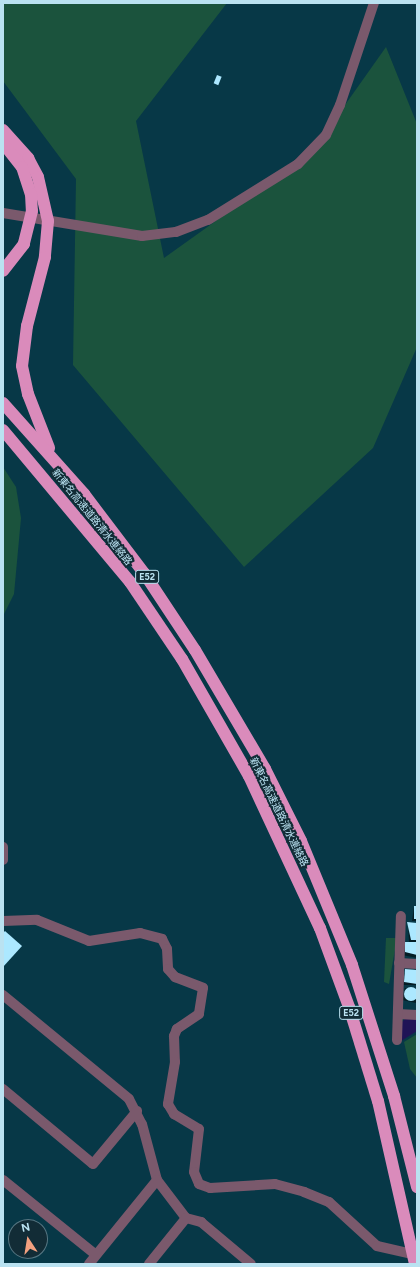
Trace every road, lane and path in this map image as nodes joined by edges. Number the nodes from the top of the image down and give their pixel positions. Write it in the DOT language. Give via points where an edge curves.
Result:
graph roads {
  1 [pos="374,3"];
  2 [pos="3,130"];
  3 [pos="3,143"];
  4 [pos="3,213"];
  5 [pos="3,271"];
  6 [pos="3,403"];
  7 [pos="3,430"];
  8 [pos="3,438"];
  9 [pos="56,462"];
  10 [pos="65,500"];
  11 [pos="3,847"];
  12 [pos="3,860"];
  13 [pos="401,916"];
  14 [pos="3,921"];
  15 [pos="399,964"];
  16 [pos="417,964"];
  17 [pos="3,995"];
  18 [pos="398,1014"];
  19 [pos="417,1015"];
  20 [pos="396,1040"];
  21 [pos="3,1089"];
  22 [pos="137,1111"];
  23 [pos="3,1180"];
  24 [pos="157,1180"];
  25 [pos="417,1187"];
  26 [pos="186,1218"];
  27 [pos="417,1255"];
  28 [pos="96,1256"];
  29 [pos="88,1264"];
  30 [pos="149,1264"];
  31 [pos="250,1264"];
  32 [pos="415,1264"];
  1 -- 4 [label="street" via="340,105 326,135 287,172 208,220 176,232 142,236"];
  2 -- 9 [label="highway, bridge" via="28,158 38,177 48,221 45,257 26,332 22,366 28,394"];
  3 -- 5 [label="highway, bridge" via="22,167 31,194 32,211 24,244"];
  6 -- 9 [label="highway, 新東名高速道路清水連絡路 / E52"];
  7 -- 10 [label="highway, 新東名高速道路清水連絡路 / E52"];
  8 -- 10 [label="highway"];
  9 -- 25 [label="highway, 新東名高速道路清水連絡路 / E52" via="118,538 170,610 265,769 301,841 352,965 394,1096"];
  10 -- 32 [label="highway, 新東名高速道路清水連絡路 / E52, bridge" via="130,582 182,659 249,776 320,928 349,1007 378,1101"];
  11 -- 12 [label="street"];
  13 -- 15 [label="street"];
  14 -- 27 [label="street" via="37,920 88,941 140,933 162,939 167,949 168,969 175,978 203,988 199,1014 177,1029 174,1036 175,1062 168,1104 174,1114 199,1129 194,1172 199,1184 210,1188 275,1184 304,1192 329,1202 377,1246"];
  15 -- 16 [label="street"];
  15 -- 18 [label="street"];
  17 -- 22 [label="street" via="129,1099"];
  18 -- 19 [label="street"];
  18 -- 20 [label="street"];
  21 -- 22 [label="street" via="93,1164"];
  22 -- 24 [label="street"];
  23 -- 28 [label="street"];
  24 -- 26 [label="street"];
  24 -- 28 [label="street"];
  26 -- 30 [label="street"];
  26 -- 31 [label="street" via="201,1222"];
  28 -- 29 [label="street"];
}
